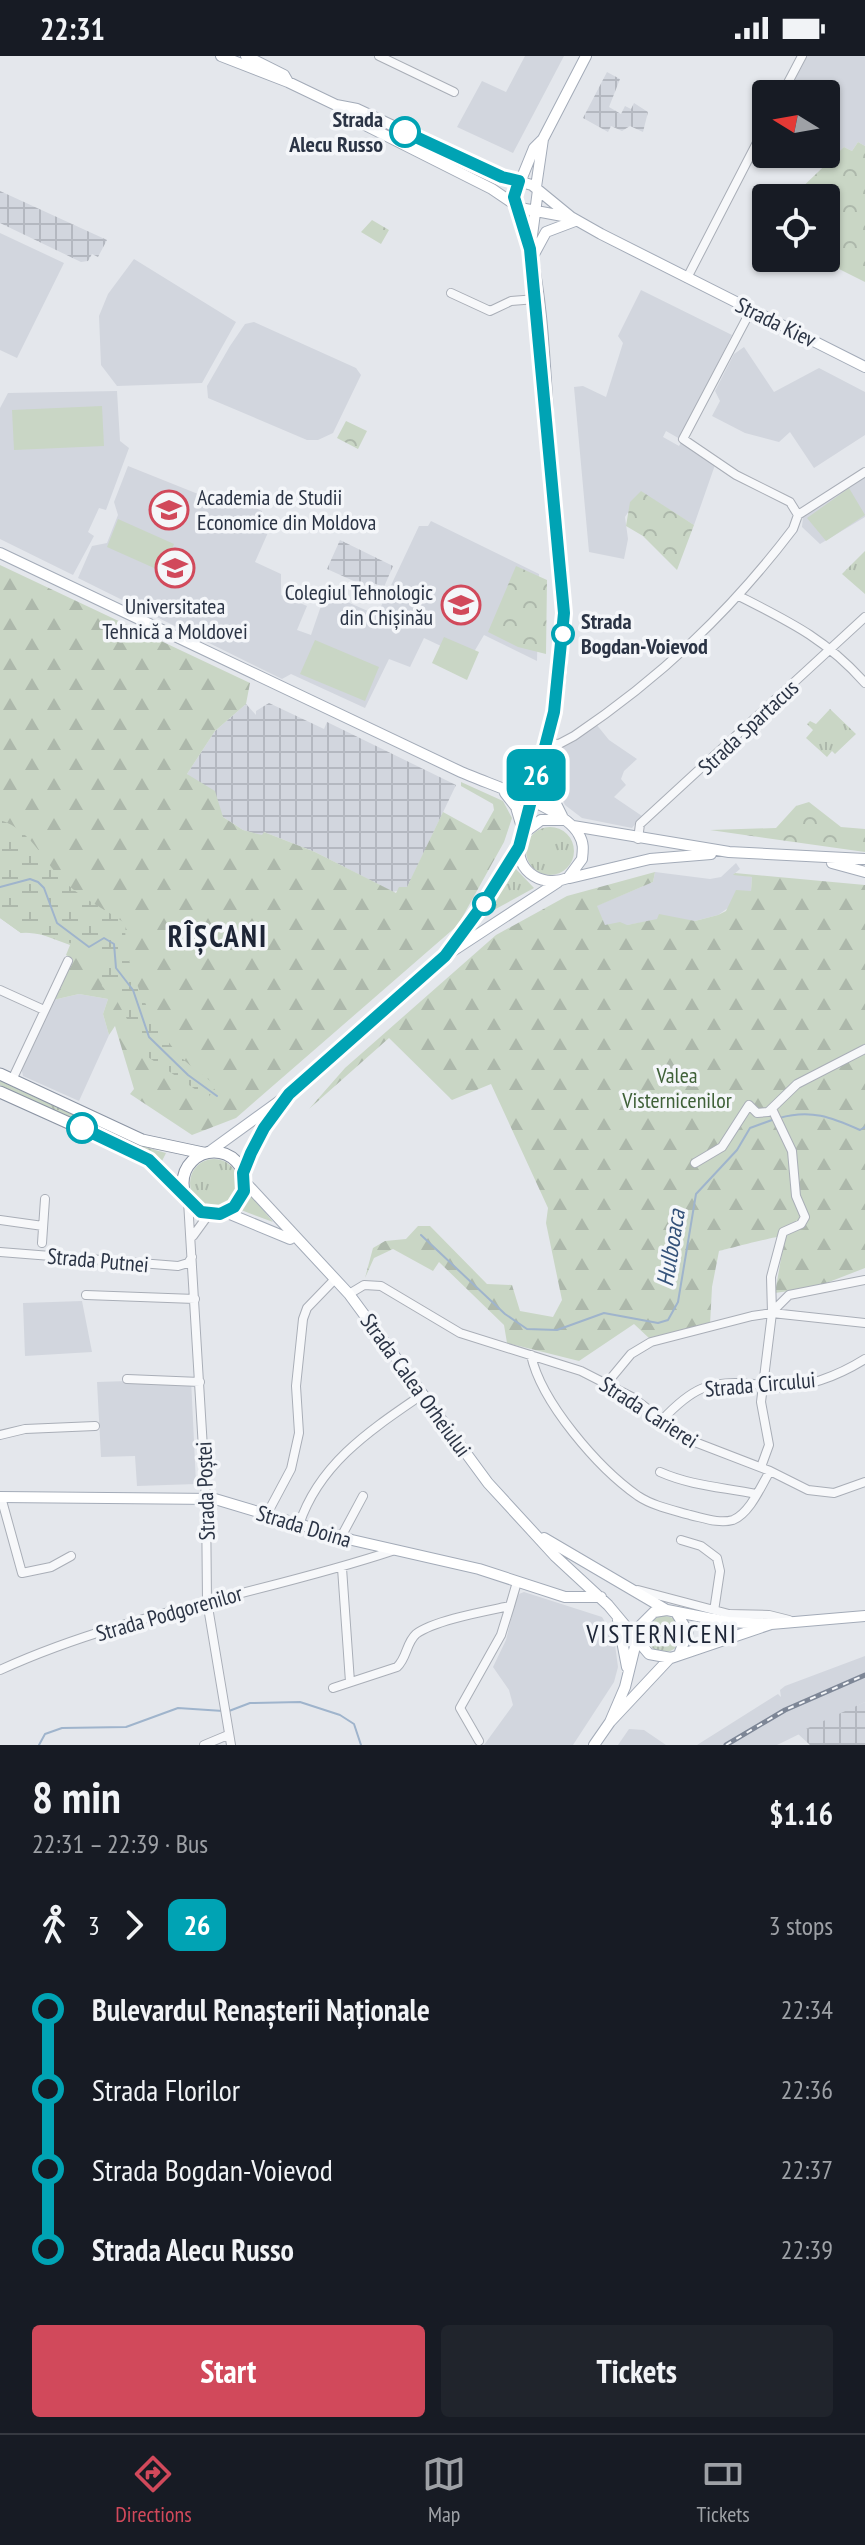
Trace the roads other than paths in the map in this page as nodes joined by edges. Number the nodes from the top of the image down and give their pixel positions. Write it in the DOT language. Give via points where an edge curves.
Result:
graph roads {
  1 [pos="221,56"];
  2 [pos="246,56"];
  3 [pos="379,56"];
  4 [pos="586,56"];
  5 [pos="802,56"];
  6 [pos="789,80"];
  7 [pos="288,82"];
  8 [pos="454,92"];
  9 [pos="336,105"];
  10 [pos="543,139"];
  11 [pos="534,148"];
  12 [pos="752,152"];
  13 [pos="502,177"];
  14 [pos="527,186"];
  15 [pos="517,205"];
  16 [pos="536,208"];
  17 [pos="574,219"];
  18 [pos="530,249"];
  19 [pos="532,262"];
  20 [pos="687,278"];
  21 [pos="451,293"];
  22 [pos="536,299"];
  23 [pos="751,310"];
  24 [pos="865,367"];
  25 [pos="865,472"];
  26 [pos="798,515"];
  27 [pos="0,553"];
  28 [pos="739,596"];
  29 [pos="865,617"];
  30 [pos="832,648"];
  31 [pos="865,683"];
  32 [pos="546,748"];
  33 [pos="533,782"];
  34 [pos="503,792"];
  35 [pos="529,801"];
  36 [pos="569,823"];
  37 [pos="638,839"];
  38 [pos="520,842"];
  39 [pos="729,852"];
  40 [pos="819,859"];
  41 [pos="865,859"];
  42 [pos="865,872"];
  43 [pos="564,880"];
  44 [pos="445,956"];
  45 [pos="68,961"];
  46 [pos="0,990"];
  47 [pos="44,1010"];
  48 [pos="865,1049"];
  49 [pos="0,1074"];
  50 [pos="12,1080"];
  51 [pos="289,1094"];
  52 [pos="1,1096"];
  53 [pos="772,1109"];
  54 [pos="206,1153"];
  55 [pos="695,1163"];
  56 [pos="244,1178"];
  57 [pos="186,1196"];
  58 [pos="45,1199"];
  59 [pos="225,1212"];
  60 [pos="209,1214"];
  61 [pos="0,1220"];
  62 [pos="43,1226"];
  63 [pos="192,1236"];
  64 [pos="42,1243"];
  65 [pos="299,1244"];
  66 [pos="0,1252"];
  67 [pos="192,1256"];
  68 [pos="335,1279"];
  69 [pos="865,1280"];
  70 [pos="349,1294"];
  71 [pos="86,1295"];
  72 [pos="195,1299"];
  73 [pos="772,1313"];
  74 [pos="865,1323"];
  75 [pos="531,1355"];
  76 [pos="865,1359"];
  77 [pos="127,1379"];
  78 [pos="200,1382"];
  79 [pos="607,1383"];
  80 [pos="764,1386"];
  81 [pos="423,1394"];
  82 [pos="662,1420"];
  83 [pos="95,1426"];
  84 [pos="0,1435"];
  85 [pos="766,1469"];
  86 [pos="660,1472"];
  87 [pos="865,1482"];
  88 [pos="756,1494"];
  89 [pos="363,1496"];
  90 [pos="1,1497"];
  91 [pos="206,1498"];
  92 [pos="267,1514"];
  93 [pos="299,1525"];
  94 [pos="531,1530"];
  95 [pos="341,1537"];
  96 [pos="681,1540"];
  97 [pos="392,1551"];
  98 [pos="71,1556"];
  99 [pos="342,1568"];
  100 [pos="517,1582"];
  101 [pos="622,1587"];
  102 [pos="601,1597"];
  103 [pos="207,1601"];
  104 [pos="510,1606"];
  105 [pos="714,1611"];
  106 [pos="672,1612"];
  107 [pos="615,1613"];
  108 [pos="770,1615"];
  109 [pos="865,1616"];
  110 [pos="637,1639"];
  111 [pos="675,1656"];
  112 [pos="0,1670"];
  113 [pos="628,1677"];
  114 [pos="350,1682"];
  115 [pos="333,1688"];
  116 [pos="610,1722"];
  117 [pos="230,1740"];
  118 [pos="479,1741"];
  119 [pos="204,1745"];
  120 [pos="594,1745"];
  1 -- 7 [label="main road"];
  2 -- 7 [label="main road"];
  3 -- 8 [label="street"];
  4 -- 10 [label="main road"];
  5 -- 6 [label="street"];
  7 -- 9 [label="main road"];
  9 -- 13 [label="main road" via="357,109"];
  9 -- 15 [label="main road, Strada Kiev" via="353,119"];
  10 -- 11 [label="main road"];
  10 -- 14 [label="main road"];
  11 -- 13 [label="main road" via="517,172"];
  11 -- 14 [label="main road"];
  12 -- 20 [label="street"];
  13 -- 14 [label="main road"];
  14 -- 15 [label="main road" via="514,197"];
  14 -- 16 [label="main road"];
  14 -- 17 [label="main road, Strada Kiev"];
  15 -- 16 [label="main road, Strada Kiev"];
  15 -- 18 [label="main road"];
  16 -- 17 [label="main road, Strada Kiev"];
  16 -- 18 [label="main road"];
  17 -- 19 [label="main road" via="546,232"];
  17 -- 20 [label="main road, Strada Kiev"];
  18 -- 19 [label="main road"];
  19 -- 22 [label="main road"];
  20 -- 23 [label="main road, Strada Kiev"];
  21 -- 22 [label="street" via="490,311 511,301"];
  22 -- 32 [label="main road" via="563,591 560,675"];
  23 -- 24 [label="main road, Strada Kiev"];
  23 -- 26 [label="street" via="683,439 736,475 790,502"];
  25 -- 26 [label="street"];
  26 -- 28 [label="street" via="793,529"];
  27 -- 34 [label="main road"];
  28 -- 30 [label="street"];
  28 -- 32 [label="street" via="639,690"];
  29 -- 30 [label="street, Strada Spartacus"];
  30 -- 31 [label="street"];
  30 -- 37 [label="street, Strada Spartacus" via="640,824"];
  32 -- 33 [label="main road"];
  32 -- 36 [label="main road" via="550,794"];
  33 -- 34 [label="main road" via="520,793"];
  33 -- 35 [label="main road"];
  34 -- 35 [label="main road"];
  34 -- 38 [label="main road" via="518,811"];
  35 -- 36 [label="main road"];
  35 -- 38 [label="main road"];
  36 -- 37 [label="main road"];
  36 -- 38 [label="main road" via="535,823"];
  36 -- 43 [label="main road" via="583,847 582,859"];
  37 -- 39 [label="main road"];
  38 -- 43 [label="main road" via="519,858 530,875"];
  38 -- 44 [label="main road"];
  39 -- 40 [label="main road"];
  39 -- 43 [label="main road" via="650,859"];
  40 -- 41 [label="main road"];
  40 -- 42 [label="main road"];
  43 -- 44 [label="main road"];
  44 -- 51 [label="main road"];
  45 -- 47 [label="street"];
  46 -- 47 [label="street"];
  47 -- 50 [label="street"];
  48 -- 53 [label="street" via="797,1084"];
  49 -- 50 [label="highway"];
  50 -- 54 [label="highway" via="142,1140"];
  51 -- 54 [label="main road"];
  51 -- 56 [label="main road" via="264,1128"];
  52 -- 57 [label="highway" via="142,1156"];
  53 -- 55 [label="street" via="757,1113 749,1105 722,1147"];
  53 -- 73 [label="street" via="794,1160 796,1196 805,1217 780,1238 771,1277"];
  54 -- 56 [label="highway" via="234,1159"];
  54 -- 57 [label="highway" via="186,1168"];
  56 -- 59 [label="highway" via="240,1200"];
  56 -- 65 [label="main road, Strada Calea Orheiului"];
  57 -- 60 [label="highway"];
  57 -- 63 [label="street, Strada Poștei"];
  58 -- 62 [label="street"];
  59 -- 60 [label="highway"];
  59 -- 65 [label="main road, Strada Calea Orheiului"];
  60 -- 63 [label="street"];
  61 -- 62 [label="street"];
  62 -- 64 [label="street"];
  63 -- 67 [label="street, Strada Poștei"];
  65 -- 68 [label="main road, Strada Calea Orheiului"];
  66 -- 67 [label="street, Strada Putnei" via="178,1266"];
  67 -- 72 [label="street, Strada Poștei"];
  68 -- 70 [label="main road, Strada Calea Orheiului"];
  68 -- 92 [label="street" via="303,1319 296,1386 299,1433 291,1469"];
  69 -- 73 [label="street" via="789,1295"];
  70 -- 75 [label="street, Strada Carierei" via="364,1285 381,1286 460,1333"];
  70 -- 81 [label="main road, Strada Calea Orheiului"];
  71 -- 72 [label="street"];
  72 -- 78 [label="street, Strada Poștei"];
  73 -- 74 [label="street"];
  73 -- 79 [label="street" via="651,1342 631,1354"];
  73 -- 80 [label="street"];
  75 -- 79 [label="street, Strada Carierei"];
  75 -- 88 [label="street" via="551,1402 606,1467 639,1496 721,1521 739,1517"];
  76 -- 80 [label="street, Strada Circului" via="820,1381"];
  77 -- 78 [label="street"];
  78 -- 91 [label="street, Strada Poștei"];
  79 -- 82 [label="street, Strada Carierei"];
  80 -- 82 [label="street, Strada Circului" via="702,1386 686,1394"];
  80 -- 85 [label="street"];
  81 -- 93 [label="street" via="331,1465"];
  81 -- 94 [label="main road, Strada Calea Orheiului" via="478,1472"];
  82 -- 85 [label="street, Strada Carierei" via="705,1448"];
  83 -- 84 [label="street"];
  85 -- 87 [label="street, Strada Carierei" via="821,1493"];
  85 -- 88 [label="street"];
  86 -- 88 [label="street" via="708,1488"];
  89 -- 95 [label="street"];
  90 -- 91 [label="main road, Strada Doina"];
  90 -- 98 [label="street, Strada Doina" via="22,1573"];
  91 -- 92 [label="main road, Strada Doina"];
  91 -- 103 [label="street, Strada Poștei"];
  92 -- 93 [label="main road, Strada Doina"];
  93 -- 95 [label="main road, Strada Doina"];
  94 -- 101 [label="main road, Strada Calea Orheiului"];
  94 -- 102 [label="main road, Strada Calea Orheiului"];
  95 -- 97 [label="main road, Strada Doina"];
  96 -- 105 [label="street" via="710,1551 719,1562"];
  97 -- 99 [label="street, Strada Podgorenilor"];
  97 -- 100 [label="main road, Strada Doina"];
  99 -- 103 [label="street, Strada Podgorenilor"];
  99 -- 114 [label="street"];
  100 -- 102 [label="main road, Strada Doina" via="573,1599"];
  100 -- 104 [label="street"];
  101 -- 105 [label="street"];
  101 -- 106 [label="main road, Strada Calea Orheiului"];
  102 -- 107 [label="main road, Strada Calea Orheiului"];
  103 -- 112 [label="street, Strada Podgorenilor" via="50,1647"];
  103 -- 117 [label="street, Strada Poștei"];
  104 -- 114 [label="street" via="418,1633 397,1667"];
  104 -- 118 [label="street" via="501,1635 460,1708"];
  105 -- 108 [label="street"];
  106 -- 108 [label="main road"];
  106 -- 110 [label="main road" via="648,1615"];
  106 -- 111 [label="main road" via="688,1632"];
  107 -- 110 [label="main road, Strada Calea Orheiului"];
  107 -- 113 [label="main road" via="626,1647"];
  108 -- 109 [label="main road" via="797,1622"];
  108 -- 111 [label="main road"];
  110 -- 111 [label="main road" via="649,1654"];
  110 -- 113 [label="main road"];
  111 -- 116 [label="main road"];
  113 -- 116 [label="main road"];
  114 -- 115 [label="street"];
  116 -- 120 [label="main road"];
  117 -- 119 [label="street"];
}
